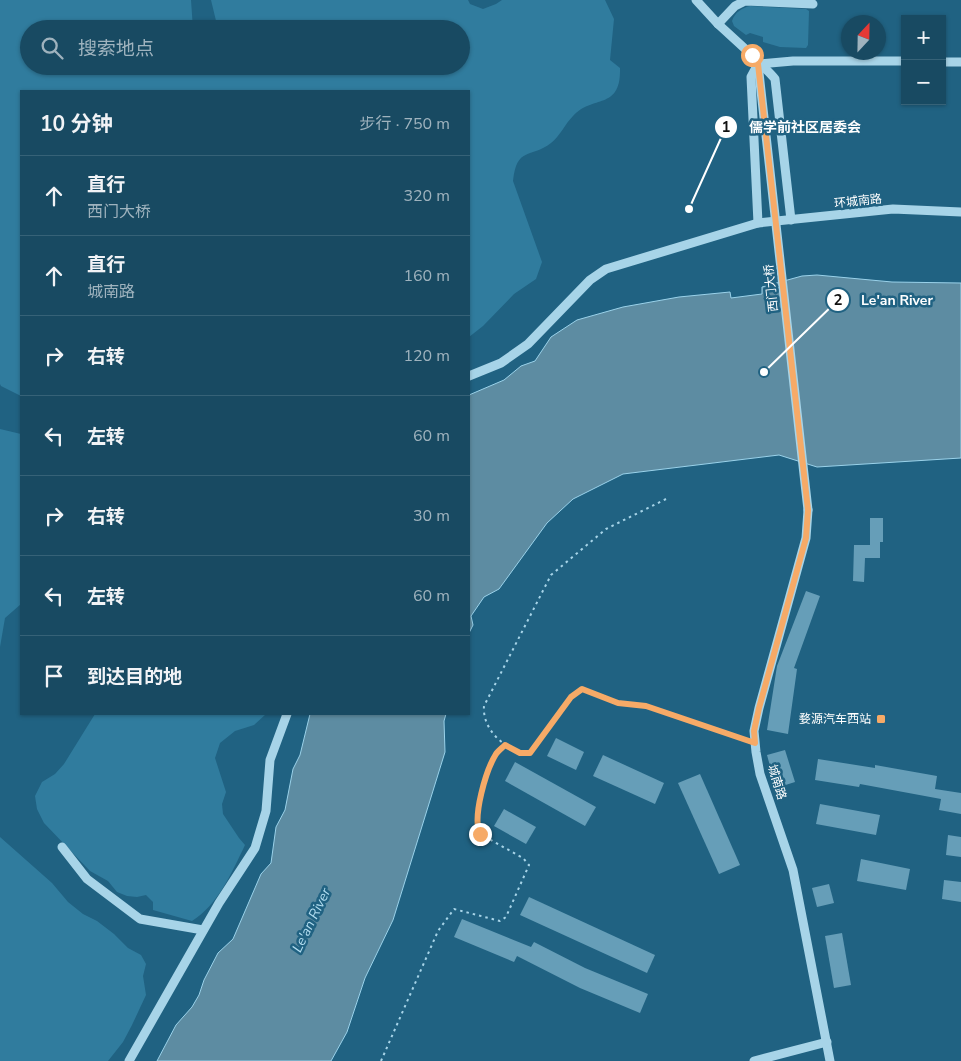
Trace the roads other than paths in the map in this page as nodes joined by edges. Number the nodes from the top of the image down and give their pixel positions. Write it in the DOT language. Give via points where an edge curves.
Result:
graph roads {
  1 [pos="696,0"];
  2 [pos="813,4"];
  3 [pos="718,24"];
  4 [pos="901,61"];
  5 [pos="946,62"];
  6 [pos="961,62"];
  7 [pos="758,64"];
  8 [pos="961,212"];
  9 [pos="791,220"];
  10 [pos="758,223"];
  11 [pos="470,376"];
  12 [pos="808,510"];
  13 [pos="287,715"];
  14 [pos="62,847"];
  15 [pos="203,930"];
  16 [pos="826,1042"];
  17 [pos="129,1061"];
  18 [pos="754,1061"];
  19 [pos="830,1061"];
  1 -- 3 [label="street"];
  2 -- 3 [label="street" via="745,1 735,6"];
  3 -- 7 [label="street"];
  4 -- 7 [label="street"];
  5 -- 6 [label="street"];
  7 -- 9 [label="street" via="774,78"];
  7 -- 10 [label="street" via="751,77"];
  7 -- 12 [label="street, 西门大桥, bridge"];
  8 -- 9 [label="street, 环城南路" via="893,209"];
  9 -- 10 [label="street, 环城南路"];
  10 -- 11 [label="street, 环城南路" via="606,269 590,280 528,344 501,363"];
  12 -- 16 [label="street, 城南路" via="806,538 754,731 760,774 793,870"];
  13 -- 15 [label="street" via="270,760 266,811 255,848"];
  14 -- 15 [label="street" via="88,879 140,919"];
  15 -- 17 [label="street"];
  16 -- 18 [label="street"];
  16 -- 19 [label="street, 城南路"];
}
